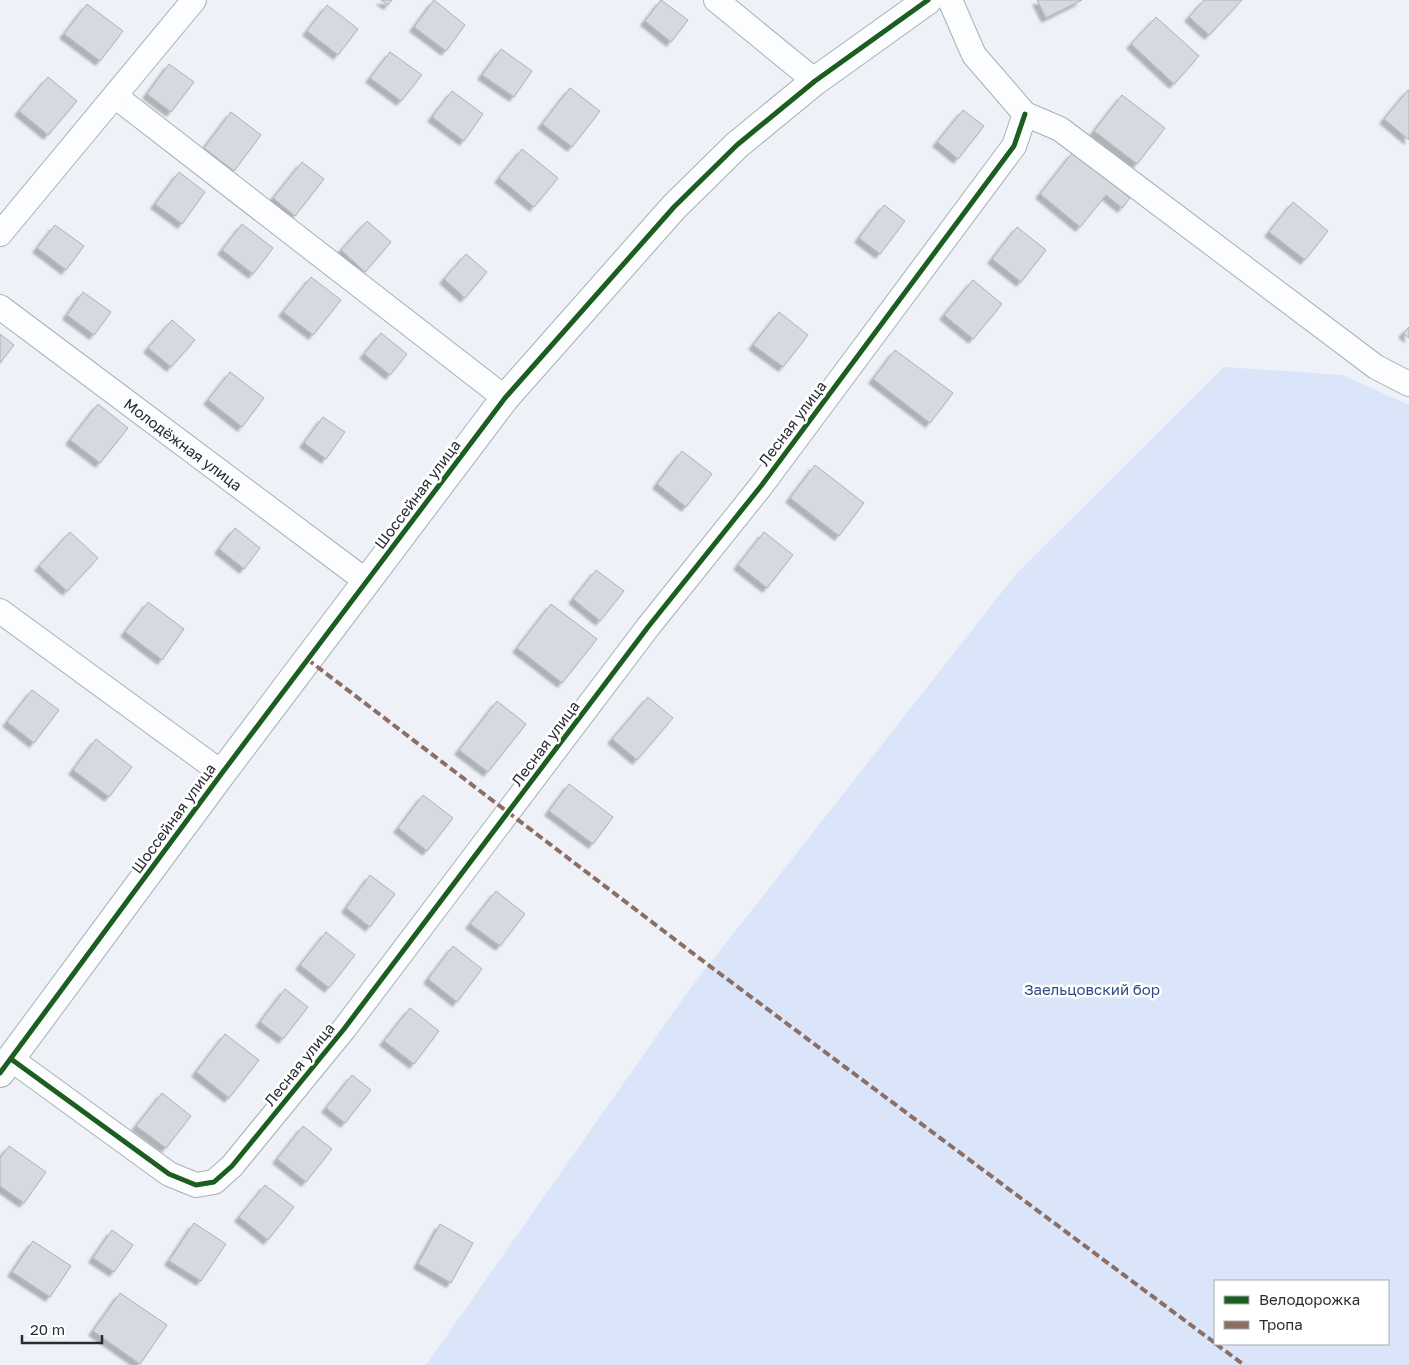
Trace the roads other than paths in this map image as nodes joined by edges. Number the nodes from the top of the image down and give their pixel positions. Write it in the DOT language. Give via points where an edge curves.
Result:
graph roads {
  1 [pos="194,0"];
  2 [pos="716,0"];
  3 [pos="928,0"];
  4 [pos="950,0"];
  5 [pos="815,81"];
  6 [pos="115,96"];
  7 [pos="1025,114"];
  8 [pos="0,234"];
  9 [pos="0,307"];
  10 [pos="1409,384"];
  11 [pos="505,398"];
  12 [pos="366,581"];
  13 [pos="0,611"];
  14 [pos="222,773"];
  15 [pos="6,1066"];
  1 -- 6 [label="street"];
  2 -- 5 [label="street"];
  3 -- 5 [label="street, Шоссейная улица"];
  4 -- 7 [label="street" via="974,55"];
  5 -- 11 [label="street, Шоссейная улица" via="737,145 674,207"];
  6 -- 8 [label="street"];
  6 -- 11 [label="street"];
  7 -- 10 [label="street" via="1060,129 1376,367"];
  7 -- 15 [label="street, Лесная улица" via="1014,146 761,486 648,627 344,1028 232,1166 214,1182 196,1185 169,1174"];
  9 -- 12 [label="street, Молодёжная улица"];
  11 -- 12 [label="street, Шоссейная улица"];
  12 -- 14 [label="street, Шоссейная улица"];
  13 -- 14 [label="street"];
  14 -- 15 [label="street, Шоссейная улица"];
}
